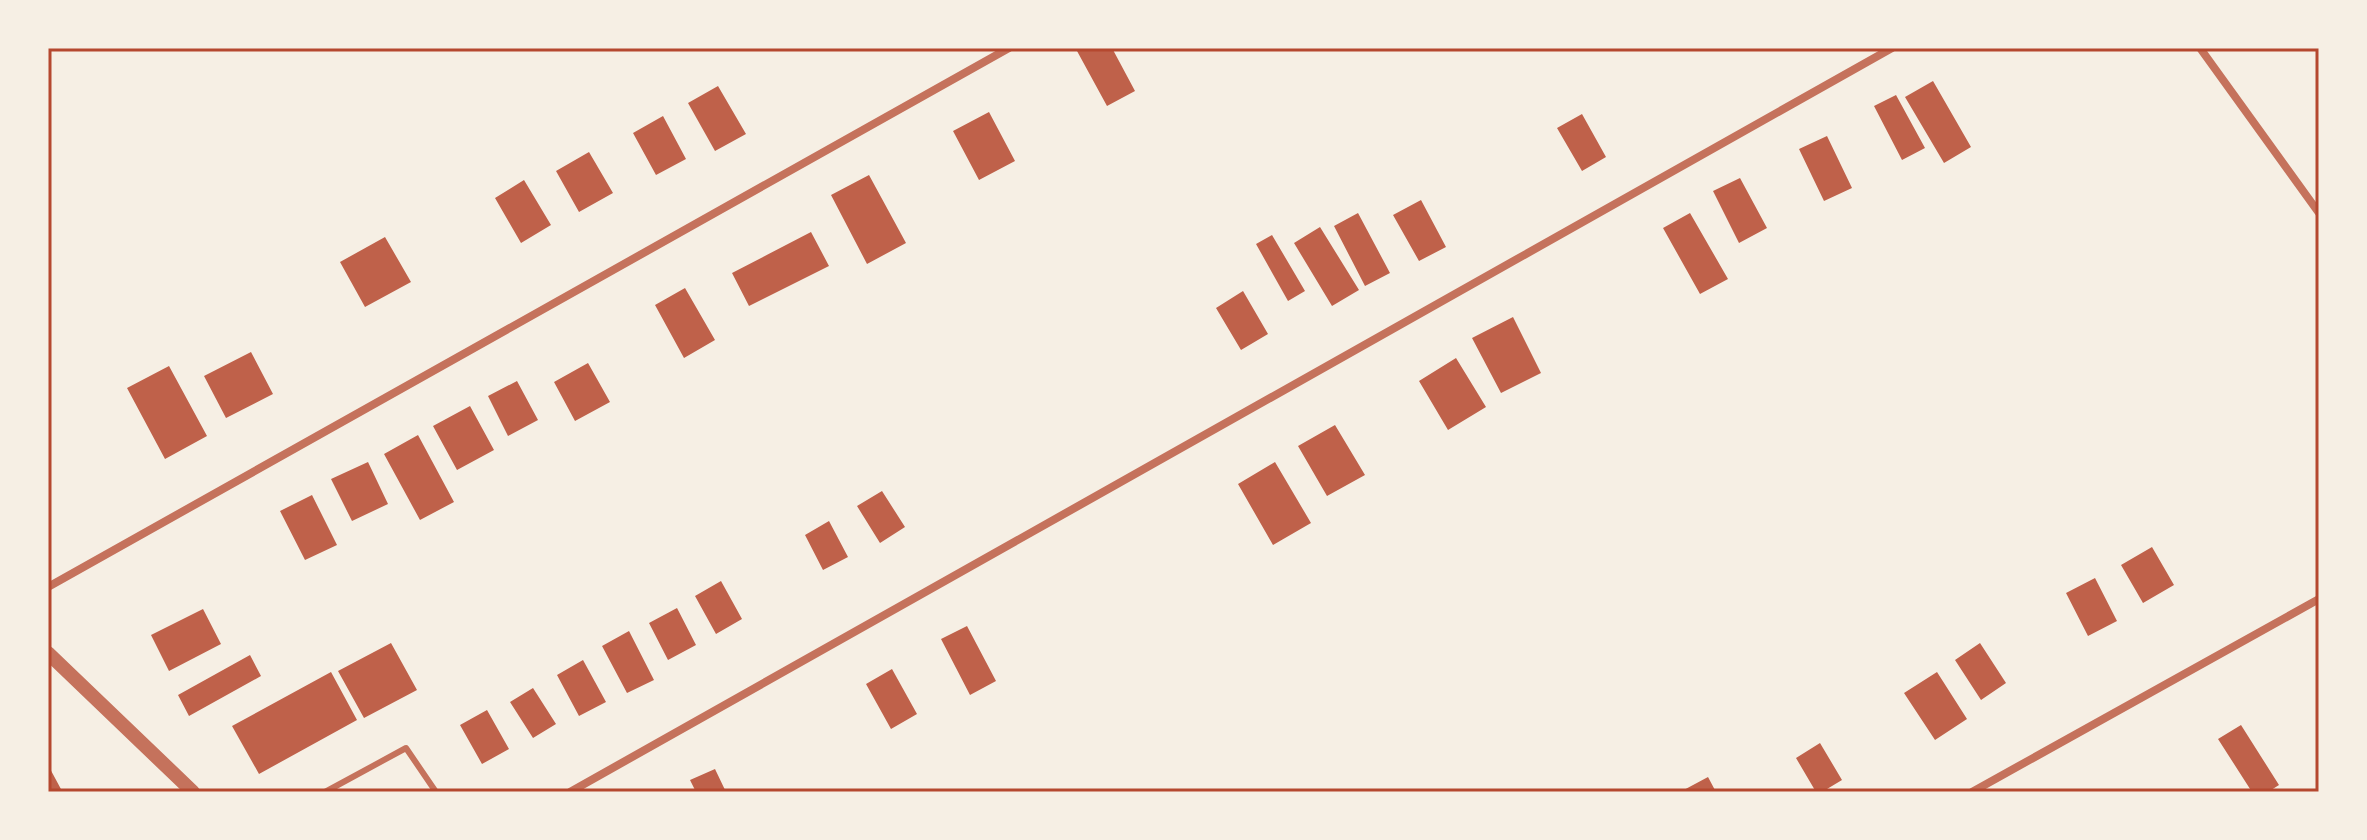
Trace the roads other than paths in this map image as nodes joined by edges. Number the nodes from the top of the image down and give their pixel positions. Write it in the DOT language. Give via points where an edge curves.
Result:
graph roads {
  1 [pos="1009,48"];
  2 [pos="1892,48"];
  3 [pos="2200,48"];
  4 [pos="2319,213"];
  5 [pos="48,587"];
  6 [pos="2319,599"];
  7 [pos="48,653"];
  8 [pos="193,792"];
  9 [pos="325,792"];
  10 [pos="436,792"];
  11 [pos="570,792"];
  12 [pos="1972,792"];
  1 -- 5 [label="street"];
  2 -- 11 [label="street"];
  3 -- 4 [label="street"];
  6 -- 12 [label="street"];
  7 -- 8 [label="street"];
  9 -- 10 [label="lane" via="406,748"];
}
